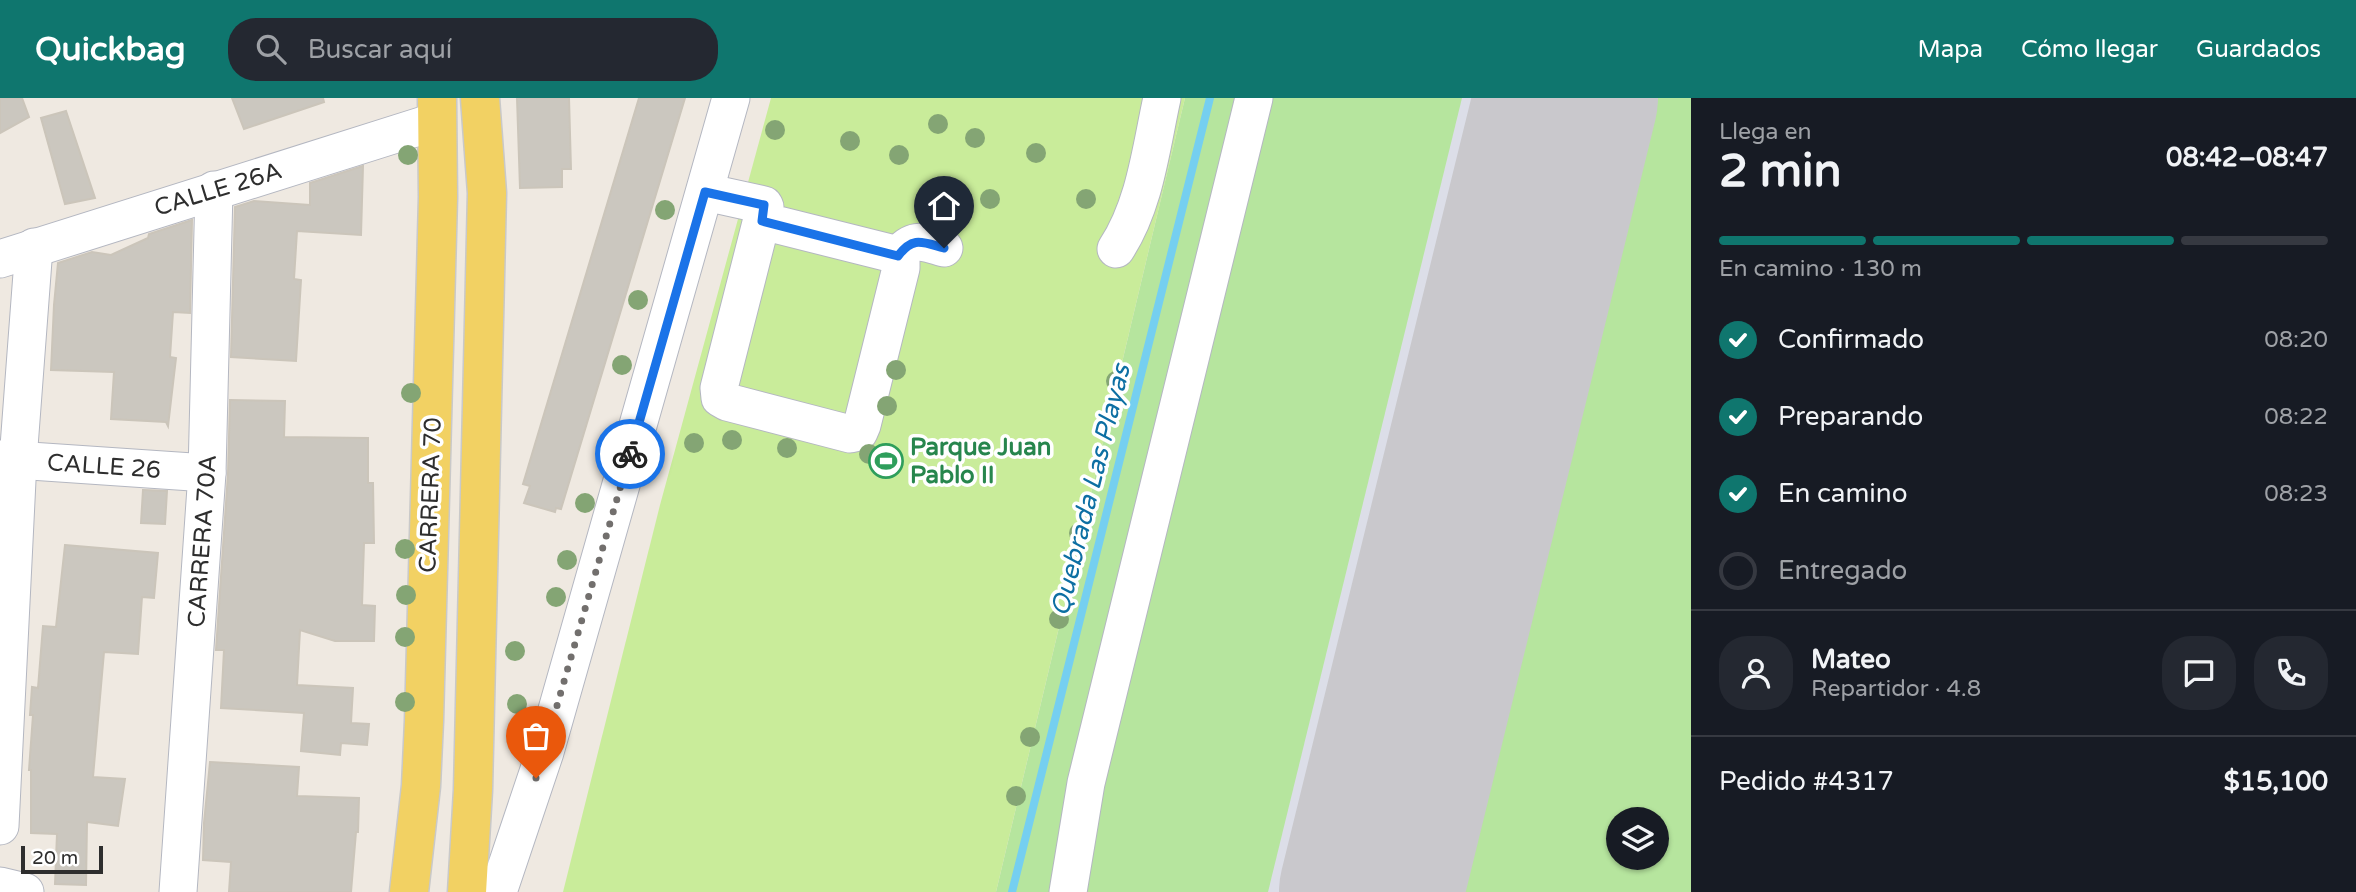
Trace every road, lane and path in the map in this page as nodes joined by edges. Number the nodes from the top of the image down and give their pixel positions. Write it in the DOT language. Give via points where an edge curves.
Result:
graph roads {
  1 [pos="480,98"];
  2 [pos="732,98"];
  3 [pos="1162,98"];
  4 [pos="1254,98"];
  5 [pos="437,109"];
  6 [pos="214,190"];
  7 [pos="705,192"];
  8 [pos="762,221"];
  9 [pos="34,247"];
  10 [pos="944,248"];
  11 [pos="1116,248"];
  12 [pos="898,256"];
  13 [pos="0,259"];
  14 [pos="9,460"];
  15 [pos="207,473"];
  16 [pos="0,826"];
  17 [pos="0,886"];
  18 [pos="25,892"];
  19 [pos="178,892"];
  20 [pos="409,892"];
  21 [pos="467,892"];
  22 [pos="498,892"];
  23 [pos="1068,892"];
  1 -- 21 [label="main road, CARRERA 70" via="487,207"];
  2 -- 7 [label="street"];
  3 -- 11 [label="street" via="1141,191"];
  4 -- 23 [label="street" via="1086,783"];
  5 -- 6 [label="street, CALLE 26A"];
  5 -- 20 [label="main road, CARRERA 70" via="424,721"];
  6 -- 9 [label="street, CALLE 26A"];
  6 -- 15 [label="street, CARRERA 70A"];
  7 -- 8 [label="street" via="764,205"];
  7 -- 22 [label="street" via="545,752"];
  8 -- 12 [label="street"];
  8 -- 12 [label="street" via="720,398 850,434 863,425 902,264"];
  9 -- 13 [label="street, CALLE 26A"];
  9 -- 14 [label="street"];
  10 -- 12 [label="street" via="916,241"];
  14 -- 15 [label="street, CALLE 26"];
  14 -- 16 [label="street"];
  15 -- 19 [label="street, CARRERA 70A"];
  17 -- 18 [label="street"];
}
